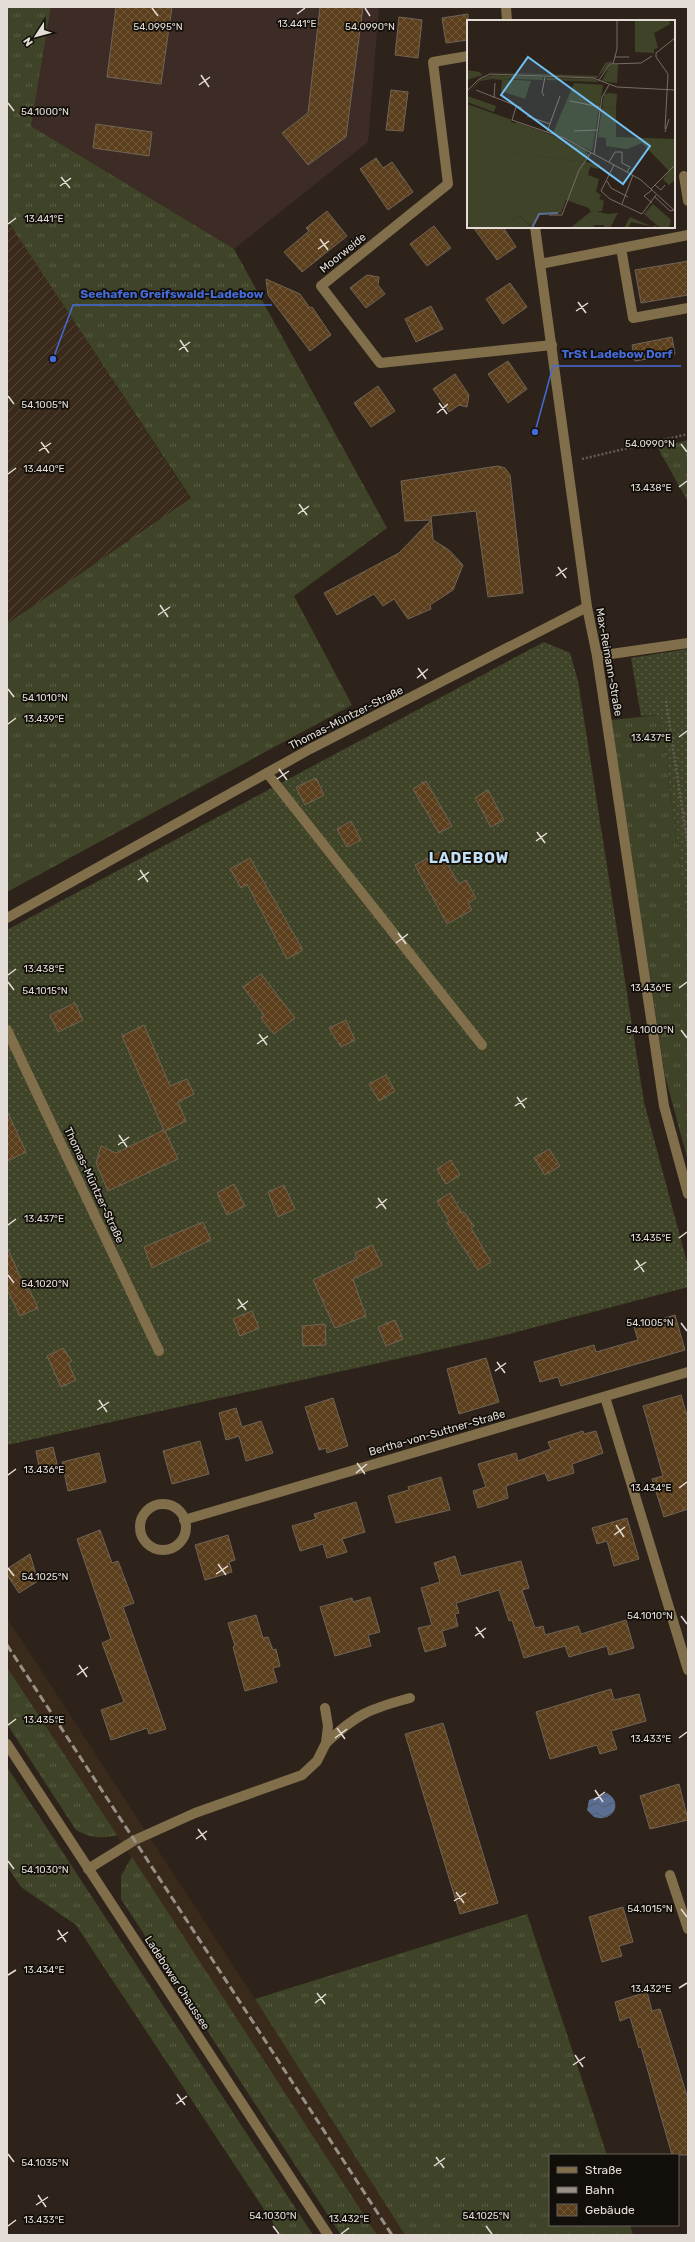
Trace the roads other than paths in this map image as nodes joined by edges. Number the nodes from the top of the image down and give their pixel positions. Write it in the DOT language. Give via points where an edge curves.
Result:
graph roads {
  1 [pos="506,7"];
  2 [pos="507,20"];
  3 [pos="467,56"];
  4 [pos="684,176"];
  5 [pos="688,201"];
  6 [pos="535,228"];
  7 [pos="688,235"];
  8 [pos="621,248"];
  9 [pos="540,264"];
  10 [pos="688,308"];
  11 [pos="552,345"];
  12 [pos="587,607"];
  13 [pos="688,643"];
  14 [pos="597,656"];
  15 [pos="267,774"];
  16 [pos="7,918"];
  17 [pos="7,1030"];
  18 [pos="482,1045"];
  19 [pos="688,1194"];
  20 [pos="159,1351"];
  21 [pos="688,1372"];
  22 [pos="605,1397"];
  23 [pos="184,1520"];
  24 [pos="688,1670"];
  25 [pos="410,1698"];
  26 [pos="325,1708"];
  27 [pos="326,1743"];
  28 [pos="7,1744"];
  29 [pos="88,1869"];
  30 [pos="670,1875"];
  31 [pos="688,1929"];
  32 [pos="328,2235"];
  1 -- 2 [label="street"];
  3 -- 11 [label="street, Moorweide" via="433,62 448,184 321,286 380,363"];
  4 -- 5 [label="street"];
  6 -- 9 [label="street, Max-Reimann-Straße"];
  7 -- 8 [label="street"];
  8 -- 9 [label="street"];
  8 -- 10 [label="street" via="633,318"];
  9 -- 11 [label="street, Max-Reimann-Straße"];
  11 -- 12 [label="street, Max-Reimann-Straße"];
  12 -- 14 [label="street, Max-Reimann-Straße"];
  12 -- 15 [label="street, Thomas-Müntzer-Straße"];
  13 -- 14 [label="street"];
  14 -- 19 [label="street, Max-Reimann-Straße" via="664,1106"];
  15 -- 16 [label="street, Thomas-Müntzer-Straße"];
  15 -- 18 [label="street"];
  17 -- 20 [label="street, Thomas-Müntzer-Straße"];
  21 -- 22 [label="street, Bertha-von-Suttner-Straße"];
  22 -- 23 [label="street, Bertha-von-Suttner-Straße"];
  22 -- 24 [label="street"];
  23 -- 23 [label="street" via="184,1535 174,1547 159,1550 146,1543 142,1537 140,1523 152,1506 167,1505 174,1508"];
  25 -- 27 [label="street" via="372,1709 350,1721"];
  26 -- 27 [label="street" via="328,1726"];
  27 -- 29 [label="street" via="317,1761 302,1775 195,1813 136,1840"];
  28 -- 29 [label="street, Ladebower Chaussee"];
  29 -- 32 [label="street, Ladebower Chaussee"];
  30 -- 31 [label="street"];
}
